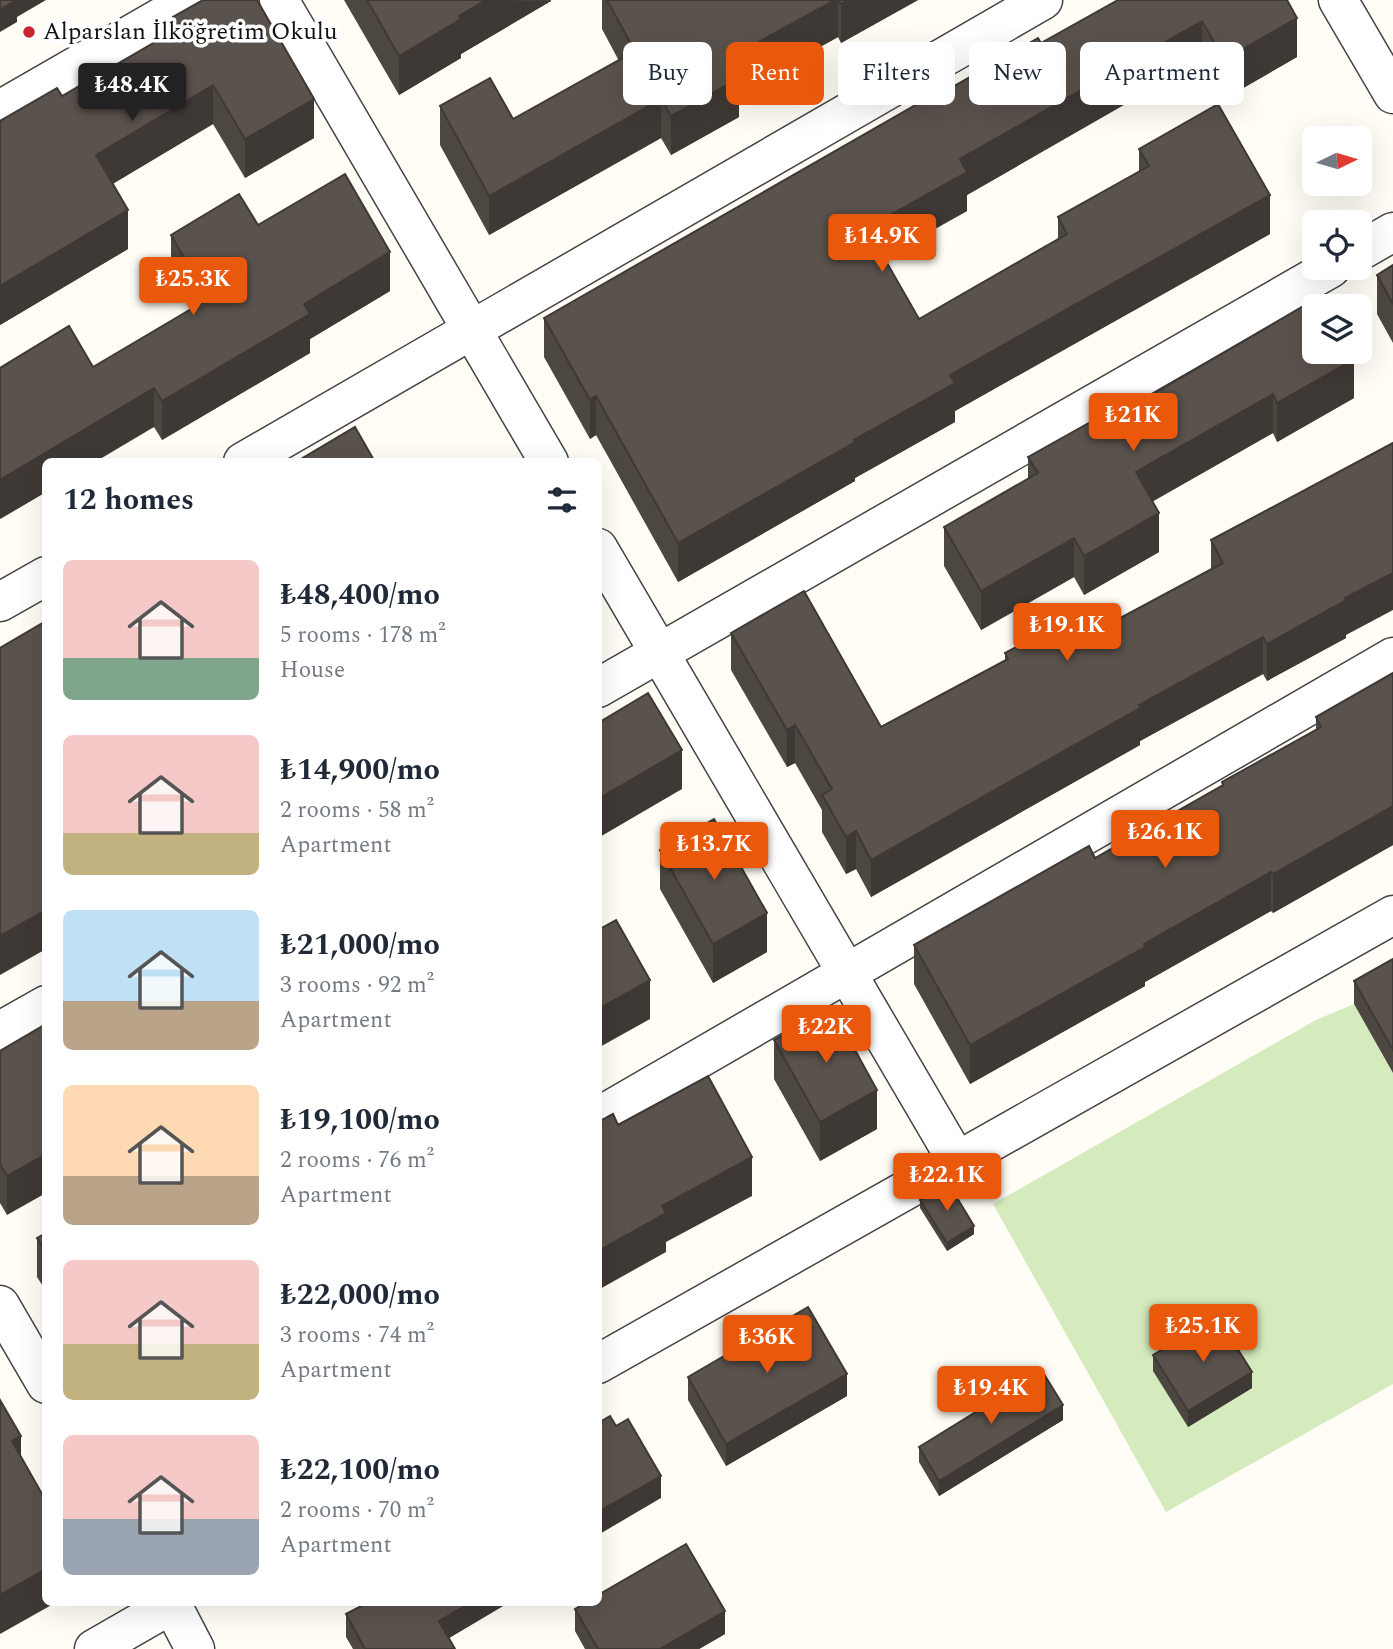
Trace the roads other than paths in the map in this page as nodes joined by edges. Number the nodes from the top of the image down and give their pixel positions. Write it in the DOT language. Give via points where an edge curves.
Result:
graph roads {
  1 [pos="191,0"];
  2 [pos="279,0"];
  3 [pos="1043,0"];
  4 [pos="1338,0"];
  5 [pos="1393,94"];
  6 [pos="0,110"];
  7 [pos="1393,232"];
  8 [pos="1372,244"];
  9 [pos="1310,280"];
  10 [pos="472,330"];
  11 [pos="250,458"];
  12 [pos="547,458"];
  13 [pos="602,555"];
  14 [pos="42,578"];
  15 [pos="0,602"];
  16 [pos="660,653"];
  17 [pos="1393,657"];
  18 [pos="602,686"];
  19 [pos="1393,915"];
  20 [pos="847,973"];
  21 [pos="42,1007"];
  22 [pos="0,1031"];
  23 [pos="602,1115"];
  24 [pos="957,1161"];
  25 [pos="4,1323"];
  26 [pos="602,1362"];
  27 [pos="42,1378"];
  28 [pos="168,1606"];
  29 [pos="174,1606"];
  30 [pos="94,1649"];
  31 [pos="195,1649"];
  1 -- 6 [label="street"];
  2 -- 10 [label="street"];
  3 -- 10 [label="street"];
  4 -- 5 [label="street"];
  7 -- 8 [label="street"];
  9 -- 16 [label="street"];
  10 -- 11 [label="street"];
  10 -- 12 [label="street"];
  13 -- 16 [label="street"];
  14 -- 15 [label="street"];
  16 -- 18 [label="street"];
  16 -- 20 [label="street"];
  17 -- 20 [label="street"];
  19 -- 24 [label="street"];
  20 -- 23 [label="street"];
  20 -- 24 [label="street"];
  21 -- 22 [label="street"];
  24 -- 26 [label="street"];
  25 -- 27 [label="street"];
  28 -- 30 [label="street"];
  29 -- 31 [label="street"];
}
